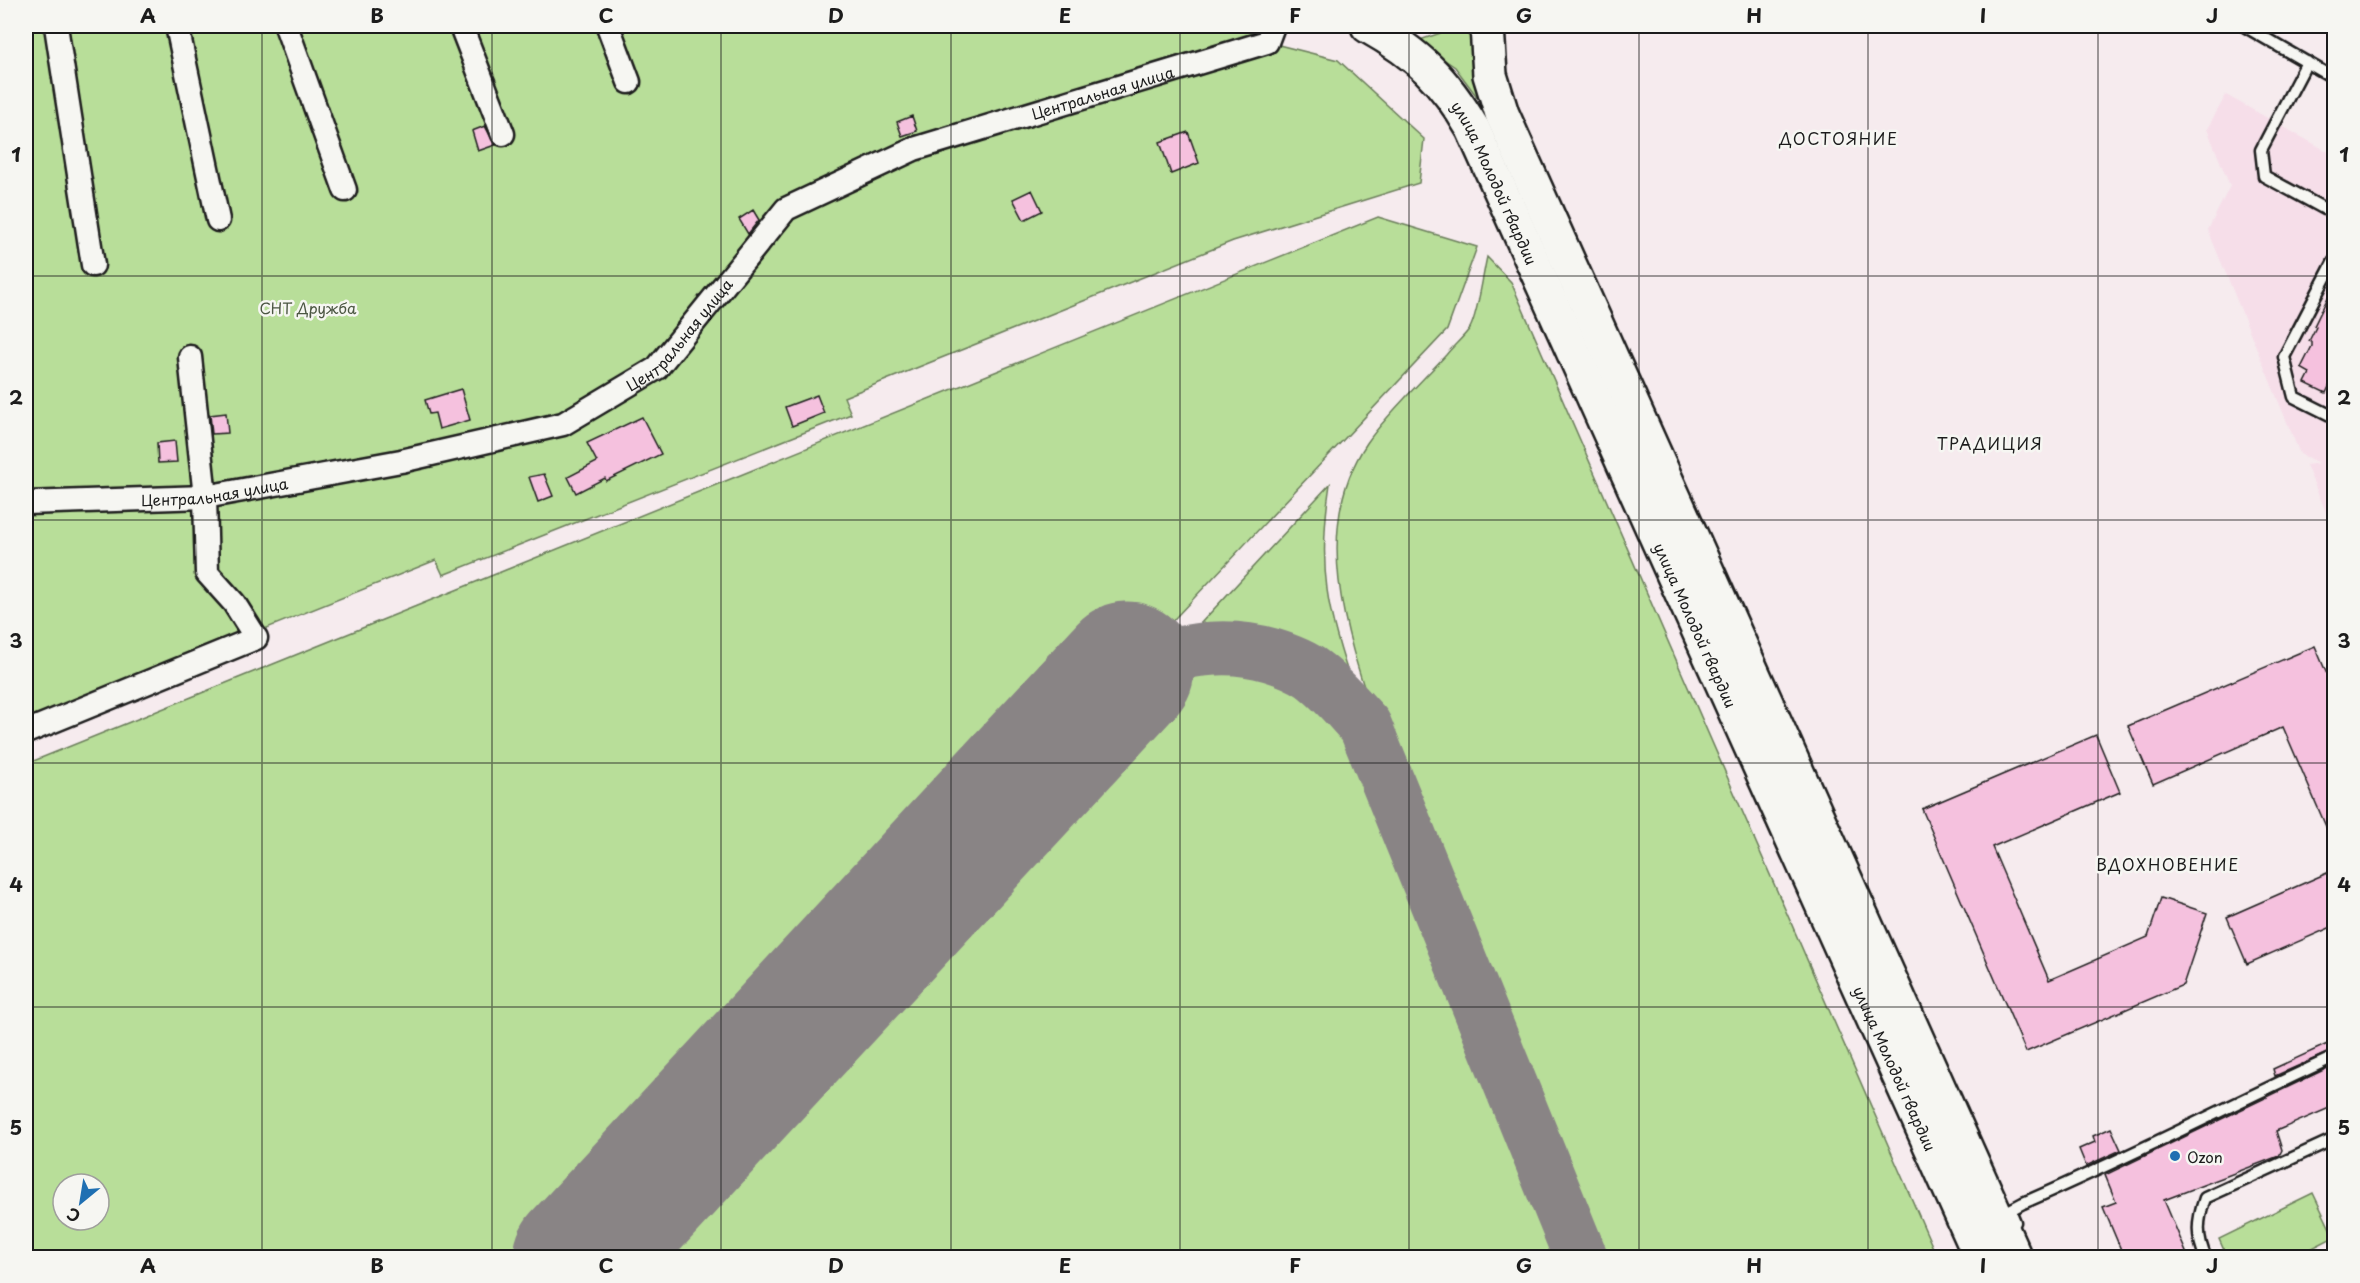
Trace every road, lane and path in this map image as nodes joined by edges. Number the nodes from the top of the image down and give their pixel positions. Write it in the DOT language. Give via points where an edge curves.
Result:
graph roads {
  1 [pos="56,26"];
  2 [pos="177,26"];
  3 [pos="286,26"];
  4 [pos="461,26"];
  5 [pos="608,26"];
  6 [pos="1273,26"];
  7 [pos="1368,26"];
  8 [pos="1487,26"];
  9 [pos="2244,26"];
  10 [pos="2307,62"];
  11 [pos="2334,78"];
  12 [pos="629,82"];
  13 [pos="503,134"];
  14 [pos="345,190"];
  15 [pos="2334,214"];
  16 [pos="218,220"];
  17 [pos="2334,261"];
  18 [pos="93,265"];
  19 [pos="190,357"];
  20 [pos="2334,417"];
  21 [pos="205,497"];
  22 [pos="26,503"];
  23 [pos="26,732"];
  24 [pos="2334,1057"];
  25 [pos="2334,1139"];
  26 [pos="2010,1229"];
  27 [pos="1981,1257"];
  28 [pos="2206,1257"];
  1 -- 18 [label="street"];
  2 -- 16 [label="street"];
  3 -- 14 [label="street"];
  4 -- 13 [label="street"];
  5 -- 12 [label="street"];
  6 -- 21 [label="street, Центральная улица" via="1267,42 914,149 786,209 657,368 563,424 401,461"];
  7 -- 27 [label="main road, улица Молодой гвардии" via="1431,70 1445,84 1473,129"];
  8 -- 26 [label="main road, улица Молодой гвардии" via="1490,75 1502,114"];
  9 -- 10 [label="lane"];
  10 -- 11 [label="lane"];
  10 -- 15 [label="lane" via="2261,150 2264,176"];
  17 -- 20 [label="lane" via="2284,357 2294,398"];
  19 -- 21 [label="street"];
  21 -- 22 [label="street, Центральная улица"];
  21 -- 23 [label="street" via="207,573 234,603 256,639"];
  24 -- 26 [label="lane" via="2147,1144"];
  25 -- 28 [label="lane" via="2205,1198 2198,1217 2198,1241"];
}
